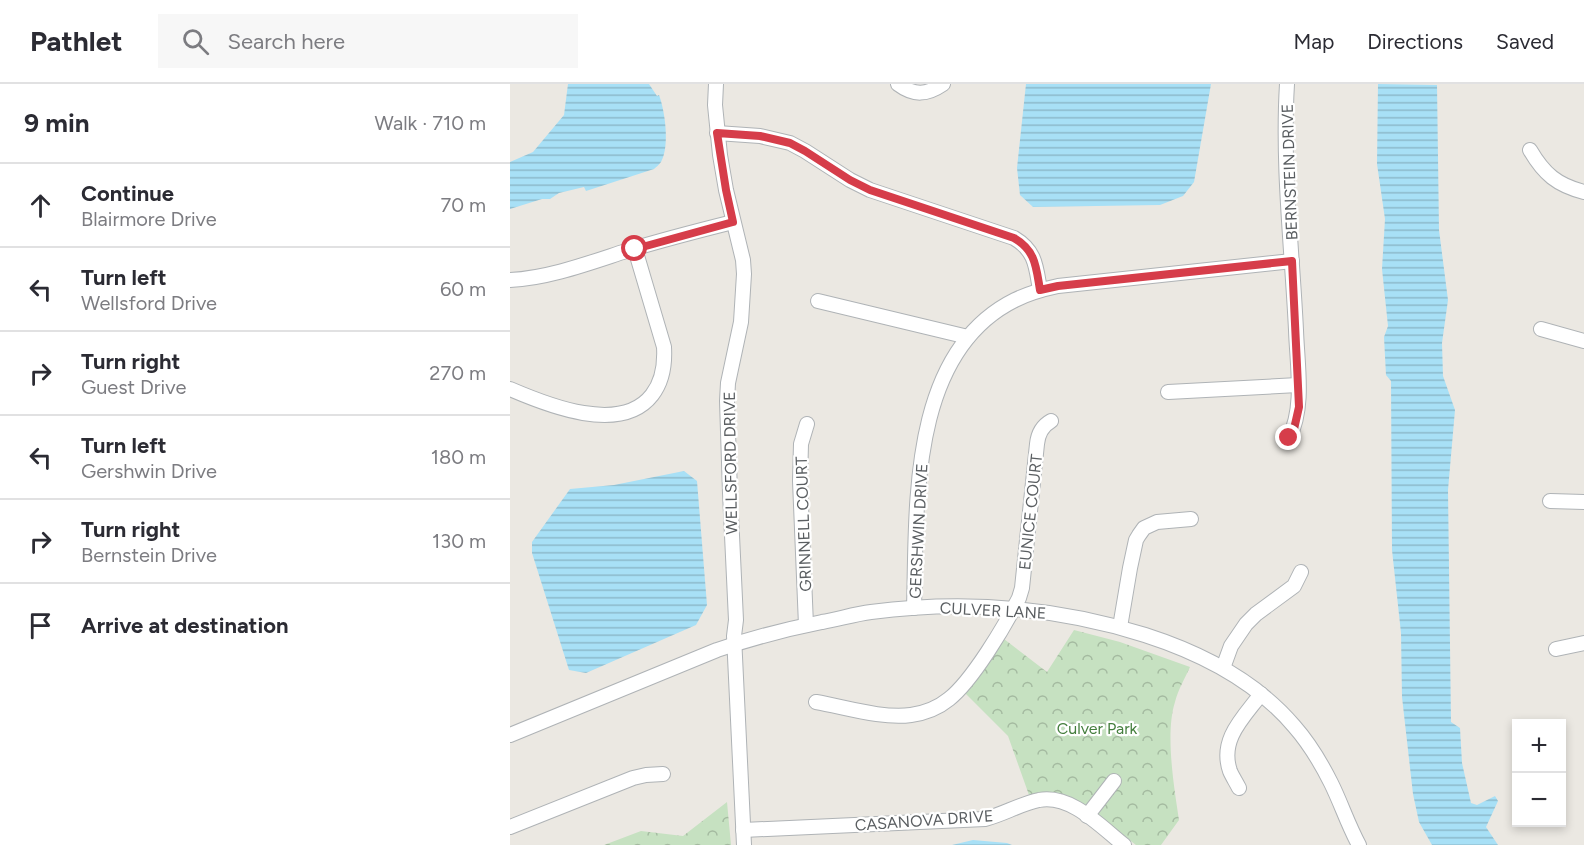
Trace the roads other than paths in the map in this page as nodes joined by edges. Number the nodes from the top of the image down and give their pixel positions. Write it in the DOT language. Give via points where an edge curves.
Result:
graph roads {
  1 [pos="716,84"];
  2 [pos="898,84"];
  3 [pos="943,84"];
  4 [pos="1287,84"];
  5 [pos="717,133"];
  6 [pos="1530,150"];
  7 [pos="1584,192"];
  8 [pos="733,222"];
  9 [pos="635,249"];
  10 [pos="1292,261"];
  11 [pos="510,280"];
  12 [pos="1040,290"];
  13 [pos="818,301"];
  14 [pos="1541,329"];
  15 [pos="968,337"];
  16 [pos="1584,341"];
  17 [pos="1298,385"];
  18 [pos="510,389"];
  19 [pos="1168,392"];
  20 [pos="1051,421"];
  21 [pos="807,424"];
  22 [pos="1289,438"];
  23 [pos="1550,501"];
  24 [pos="1584,502"];
  25 [pos="1191,519"];
  26 [pos="1301,572"];
  27 [pos="914,608"];
  28 [pos="1014,608"];
  29 [pos="806,625"];
  30 [pos="1120,627"];
  31 [pos="1584,643"];
  32 [pos="734,644"];
  33 [pos="1556,649"];
  34 [pos="1223,668"];
  35 [pos="1261,694"];
  36 [pos="816,702"];
  37 [pos="510,735"];
  38 [pos="663,774"];
  39 [pos="1114,781"];
  40 [pos="1239,788"];
  41 [pos="1087,816"];
  42 [pos="510,827"];
  43 [pos="743,830"];
  44 [pos="744,845"];
  45 [pos="1124,845"];
  46 [pos="1359,845"];
  1 -- 5 [label="street, WELLSFORD DRIVE"];
  2 -- 3 [label="street" via="919,93"];
  4 -- 10 [label="street, BERNSTEIN DRIVE" via="1286,177"];
  5 -- 8 [label="street, WELLSFORD DRIVE"];
  5 -- 12 [label="street" via="790,143 870,190 1014,238 1034,259"];
  6 -- 7 [label="street" via="1555,180"];
  8 -- 9 [label="street"];
  8 -- 32 [label="street, WELLSFORD DRIVE" via="744,274 741,322 727,401"];
  9 -- 11 [label="street" via="565,270"];
  9 -- 18 [label="street" via="664,347 663,370 650,397 624,413 594,413 540,402"];
  10 -- 12 [label="street, GERSHWIN DRIVE"];
  10 -- 17 [label="street, BERNSTEIN DRIVE"];
  12 -- 15 [label="street, GERSHWIN DRIVE" via="1007,304"];
  13 -- 15 [label="street"];
  14 -- 16 [label="street"];
  15 -- 27 [label="street, GERSHWIN DRIVE" via="944,378 926,437 918,490"];
  17 -- 19 [label="street"];
  17 -- 22 [label="street, BERNSTEIN DRIVE" via="1297,417"];
  20 -- 28 [label="street, EUNICE COURT" via="1038,436 1022,588"];
  21 -- 29 [label="street, GRINNELL COURT" via="801,444 800,481"];
  23 -- 24 [label="street"];
  25 -- 30 [label="street" via="1156,522 1139,535"];
  26 -- 34 [label="street" via="1294,586 1246,624 1231,646"];
  27 -- 28 [label="street, CULVER LANE"];
  27 -- 29 [label="street, CULVER LANE"];
  28 -- 30 [label="street, CULVER LANE"];
  28 -- 36 [label="street, EUNICE COURT" via="971,675 936,707 899,716"];
  29 -- 32 [label="street, CULVER LANE"];
  30 -- 34 [label="street, CULVER LANE" via="1202,656"];
  31 -- 33 [label="street"];
  32 -- 37 [label="street, CULVER LANE"];
  32 -- 43 [label="street, WELLSFORD DRIVE"];
  34 -- 35 [label="street, CULVER LANE"];
  35 -- 40 [label="street" via="1230,735 1227,754"];
  35 -- 46 [label="street, CULVER LANE" via="1294,725 1321,763"];
  38 -- 42 [label="street" via="633,778"];
  39 -- 41 [label="street"];
  41 -- 43 [label="street, CASANOVA DRIVE" via="1067,803 1046,799 985,819"];
  41 -- 45 [label="street, CASANOVA DRIVE"];
  43 -- 44 [label="street, WELLSFORD DRIVE"];
}
